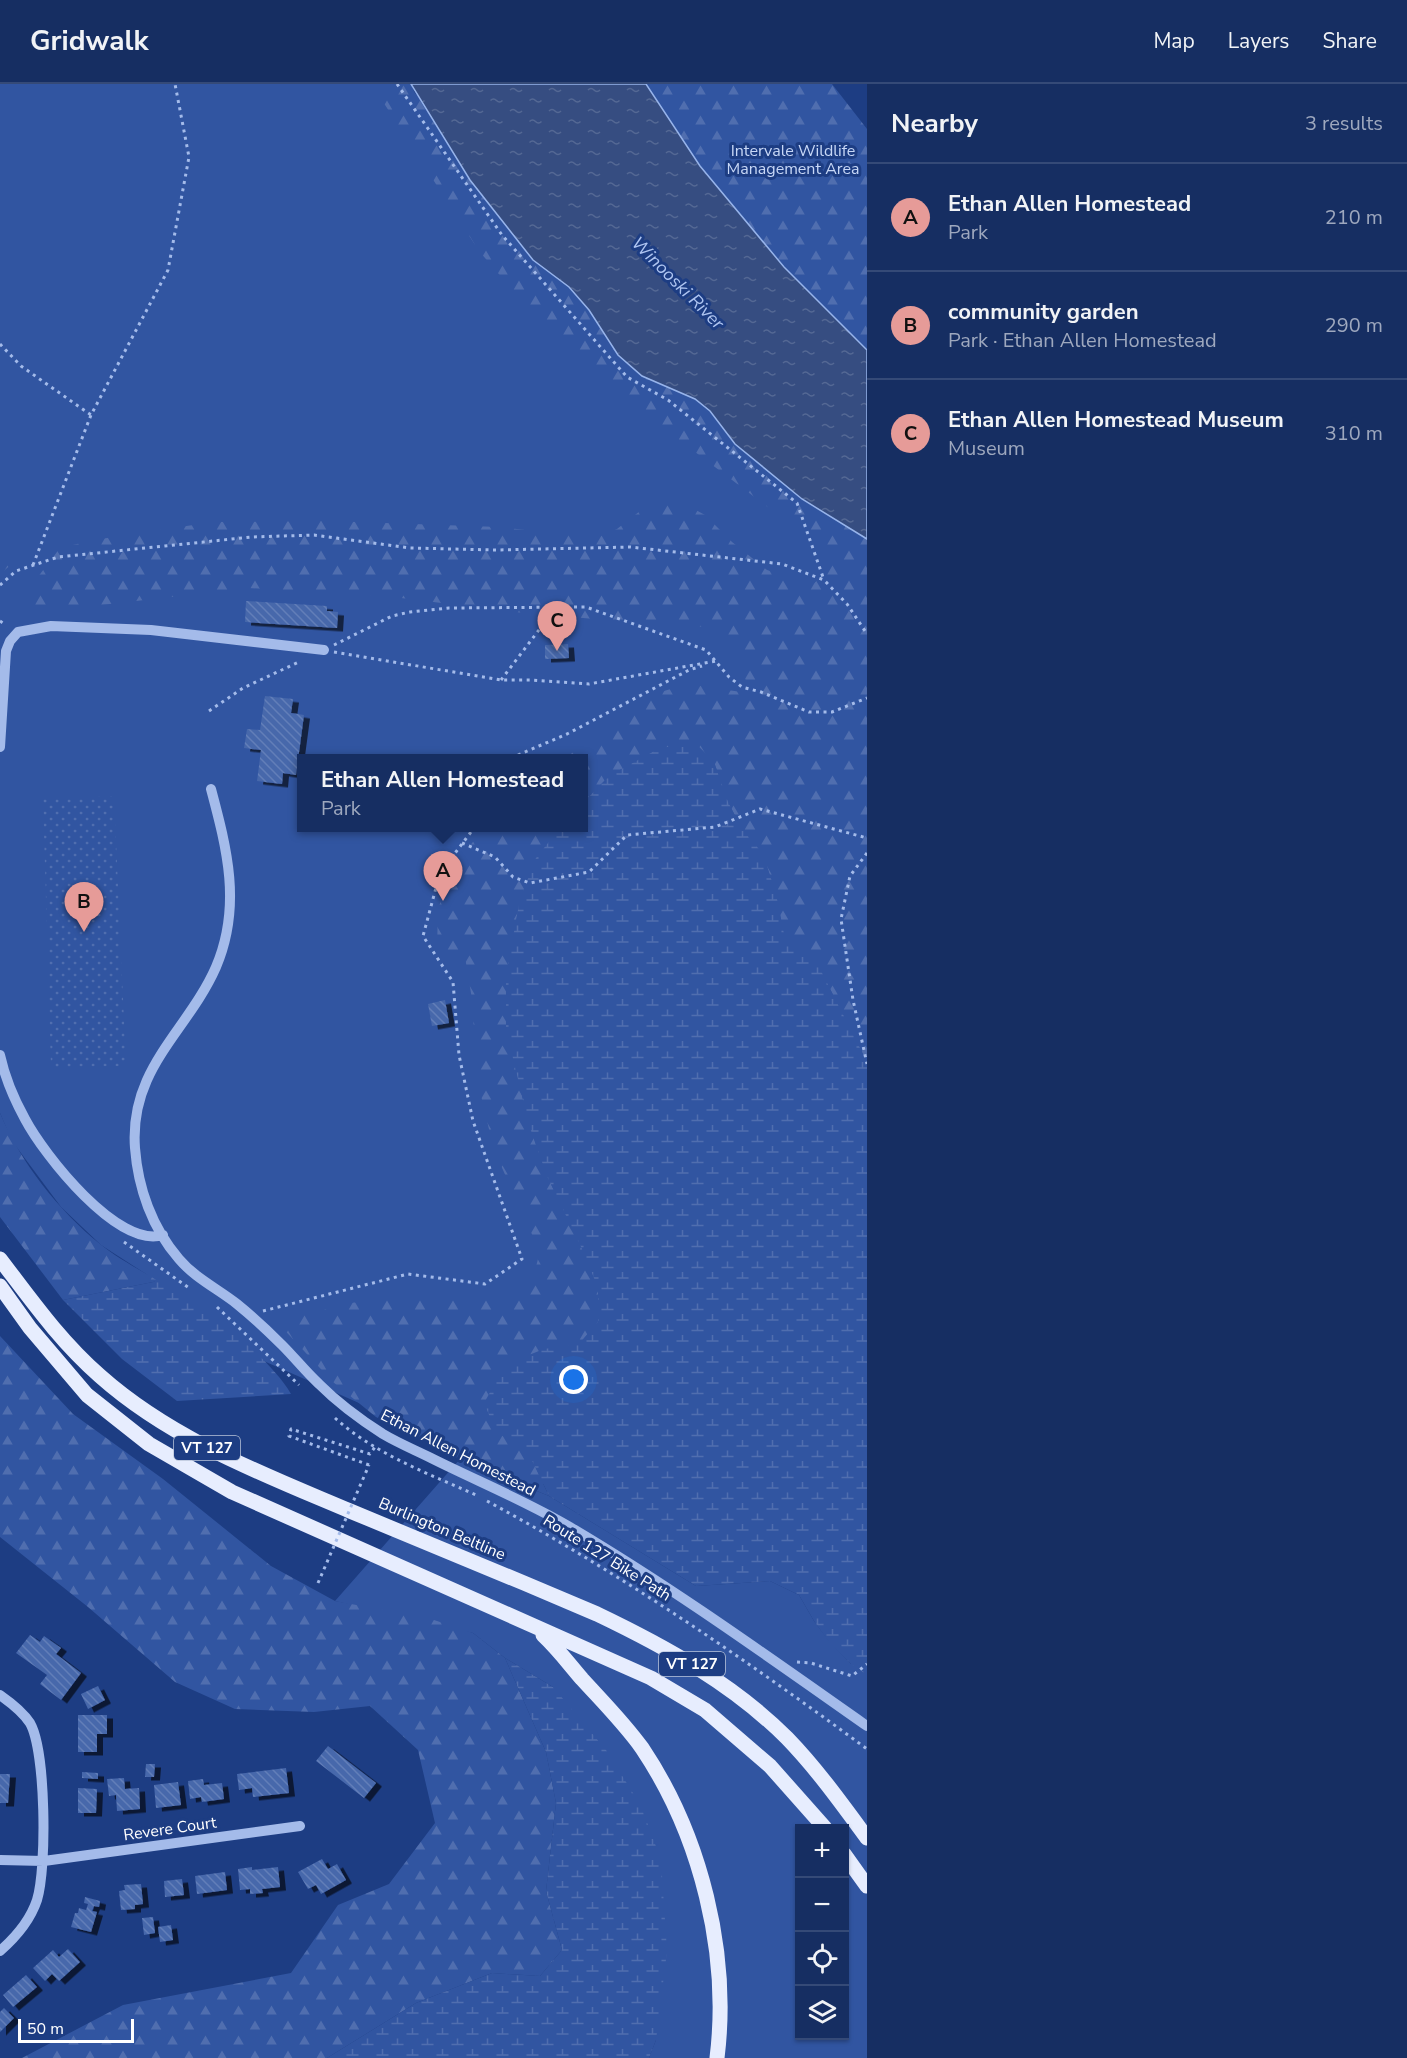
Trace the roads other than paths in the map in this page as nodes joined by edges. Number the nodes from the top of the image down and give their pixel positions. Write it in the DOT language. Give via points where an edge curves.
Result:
graph roads {
  1 [pos="324,650"];
  2 [pos="0,747"];
  3 [pos="211,789"];
  4 [pos="0,1055"];
  5 [pos="163,1235"];
  6 [pos="0,1260"];
  7 [pos="0,1286"];
  8 [pos="531,1625"];
  9 [pos="0,1695"];
  10 [pos="867,1726"];
  11 [pos="821,1824"];
  12 [pos="300,1826"];
  13 [pos="867,1838"];
  14 [pos="0,1860"];
  15 [pos="44,1861"];
  16 [pos="849,1861"];
  17 [pos="867,1886"];
  18 [pos="0,1951"];
  19 [pos="717,2058"];
  1 -- 2 [label="street" via="129,629 51,626 18,632 6,651"];
  3 -- 5 [label="street, Ethan Allen Homestead" via="227,849 227,930 216,967 156,1060 137,1112 135,1145 139,1176 148,1209"];
  4 -- 5 [label="street" via="26,1122 77,1189 128,1231 153,1238"];
  5 -- 10 [label="street, Ethan Allen Homestead" via="198,1277 237,1304 340,1403 385,1435 567,1525 704,1612"];
  6 -- 13 [label="main road, Burlington Beltline / VT 127" via="61,1338 110,1384 172,1428 244,1467 597,1614 710,1675 738,1694 788,1739"];
  7 -- 8 [label="main road, VT 127" via="87,1395 149,1444 232,1492"];
  8 -- 11 [label="main road, VT 127" via="651,1678 705,1710 770,1766"];
  8 -- 19 [label="main road" via="562,1652 620,1719 662,1780 677,1811 711,1915 719,1988"];
  9 -- 15 [label="street" via="29,1722 37,1741"];
  12 -- 15 [label="street, Revere Court"];
  14 -- 15 [label="street, Revere Court"];
  15 -- 18 [label="street" via="37,1900 20,1934"];
  16 -- 17 [label="main road"];
}
